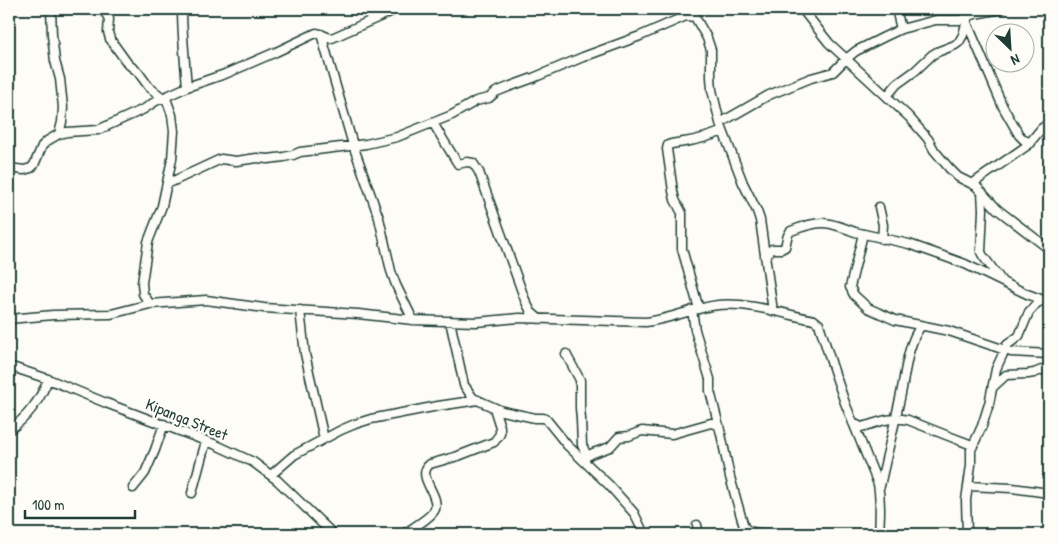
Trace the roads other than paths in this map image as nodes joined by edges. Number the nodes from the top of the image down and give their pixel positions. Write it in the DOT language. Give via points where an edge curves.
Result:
graph roads {
  1 [pos="51,9"];
  2 [pos="104,9"];
  3 [pos="182,9"];
  4 [pos="397,9"];
  5 [pos="802,9"];
  6 [pos="896,9"];
  7 [pos="1001,9"];
  8 [pos="695,13"];
  9 [pos="966,19"];
  10 [pos="901,29"];
  11 [pos="321,34"];
  12 [pos="846,58"];
  13 [pos="187,87"];
  14 [pos="887,96"];
  15 [pos="164,97"];
  16 [pos="1049,123"];
  17 [pos="433,124"];
  18 [pos="722,127"];
  19 [pos="59,134"];
  20 [pos="1031,143"];
  21 [pos="353,145"];
  22 [pos="9,168"];
  23 [pos="166,184"];
  24 [pos="972,184"];
  25 [pos="982,192"];
  26 [pos="879,207"];
  27 [pos="863,234"];
  28 [pos="882,239"];
  29 [pos="1049,249"];
  30 [pos="765,257"];
  31 [pos="1002,282"];
  32 [pos="1046,301"];
  33 [pos="150,304"];
  34 [pos="696,309"];
  35 [pos="300,310"];
  36 [pos="773,311"];
  37 [pos="9,318"];
  38 [pos="539,319"];
  39 [pos="413,320"];
  40 [pos="450,320"];
  41 [pos="921,326"];
  42 [pos="1004,350"];
  43 [pos="566,354"];
  44 [pos="1049,354"];
  45 [pos="9,366"];
  46 [pos="1049,367"];
  47 [pos="48,379"];
  48 [pos="992,387"];
  49 [pos="478,400"];
  50 [pos="494,408"];
  51 [pos="896,418"];
  52 [pos="853,423"];
  53 [pos="164,424"];
  54 [pos="719,425"];
  55 [pos="9,430"];
  56 [pos="324,439"];
  57 [pos="206,441"];
  58 [pos="972,444"];
  59 [pos="584,458"];
  60 [pos="271,475"];
  61 [pos="968,486"];
  62 [pos="133,488"];
  63 [pos="879,488"];
  64 [pos="192,493"];
  65 [pos="1049,493"];
  66 [pos="697,524"];
  67 [pos="744,531"];
  68 [pos="334,534"];
  69 [pos="404,534"];
  70 [pos="644,534"];
  71 [pos="699,534"];
  72 [pos="783,534"];
  73 [pos="879,534"];
  74 [pos="967,534"];
  1 -- 19 [label="street" via="63,107"];
  2 -- 15 [label="street" via="109,19 110,39 123,59"];
  3 -- 13 [label="street"];
  4 -- 11 [label="street" via="332,38"];
  5 -- 12 [label="street" via="829,43"];
  6 -- 10 [label="street"];
  7 -- 9 [label="street"];
  8 -- 17 [label="street" via="496,92"];
  8 -- 18 [label="street" via="711,50 711,84"];
  9 -- 10 [label="street" via="936,20"];
  9 -- 14 [label="street" via="959,42 932,55"];
  9 -- 20 [label="street" via="1014,128"];
  10 -- 12 [label="street"];
  11 -- 13 [label="street" via="316,33 225,74"];
  11 -- 21 [label="street"];
  12 -- 14 [label="street"];
  12 -- 18 [label="street" via="833,72 774,92 734,114"];
  13 -- 15 [label="street"];
  14 -- 24 [label="street" via="928,139 949,168"];
  15 -- 19 [label="street" via="98,130"];
  15 -- 23 [label="street" via="171,110 174,131"];
  16 -- 20 [label="street"];
  17 -- 21 [label="street" via="397,137"];
  17 -- 38 [label="street" via="458,164 473,163 479,172 524,300"];
  18 -- 30 [label="street" via="759,216"];
  18 -- 34 [label="street" via="704,138 670,144 667,149 673,192 682,213 682,249"];
  19 -- 22 [label="street" via="42,146 31,168"];
  20 -- 24 [label="street"];
  21 -- 23 [label="street" via="300,152 284,158 222,159"];
  21 -- 39 [label="street" via="379,218 390,271"];
  23 -- 33 [label="street" via="162,206 148,242 142,283 143,294"];
  24 -- 25 [label="street"];
  25 -- 29 [label="street" via="997,209"];
  25 -- 31 [label="street" via="981,252"];
  26 -- 28 [label="street"];
  27 -- 28 [label="street"];
  27 -- 30 [label="street" via="830,224 809,225 789,232 785,247 772,249"];
  27 -- 41 [label="street" via="850,287 854,295 880,314"];
  28 -- 31 [label="street" via="943,256"];
  30 -- 36 [label="street"];
  31 -- 32 [label="street"];
  32 -- 42 [label="street" via="1032,308 1019,336"];
  33 -- 35 [label="street" via="206,300"];
  33 -- 37 [label="street" via="111,314"];
  34 -- 36 [label="street" via="725,305"];
  34 -- 38 [label="street" via="646,322"];
  34 -- 54 [label="street" via="695,330 710,379"];
  35 -- 39 [label="street"];
  35 -- 56 [label="street" via="305,354"];
  36 -- 52 [label="street" via="819,324"];
  38 -- 40 [label="street"];
  39 -- 40 [label="street"];
  40 -- 49 [label="street" via="464,385"];
  41 -- 42 [label="street" via="949,331"];
  41 -- 51 [label="street" via="914,337 906,365"];
  42 -- 44 [label="street"];
  42 -- 48 [label="street"];
  43 -- 59 [label="street" via="580,380"];
  45 -- 47 [label="street, Kipanga Street"];
  46 -- 48 [label="street" via="1034,373 1007,375"];
  47 -- 53 [label="street, Kipanga Street"];
  47 -- 55 [label="street" via="35,403"];
  48 -- 58 [label="street" via="982,426"];
  49 -- 50 [label="street"];
  49 -- 56 [label="street" via="371,419"];
  50 -- 59 [label="street" via="545,418 567,445"];
  50 -- 69 [label="street" via="500,427 500,434 494,442 426,468 425,475 435,502 434,511"];
  51 -- 52 [label="street" via="861,427"];
  51 -- 58 [label="street"];
  51 -- 63 [label="street"];
  52 -- 63 [label="street"];
  53 -- 57 [label="street, Kipanga Street"];
  53 -- 62 [label="street" via="145,473"];
  54 -- 59 [label="street" via="711,423 672,434 639,432 619,437 610,447"];
  54 -- 67 [label="street"];
  56 -- 60 [label="street" via="294,455"];
  57 -- 60 [label="street, Kipanga Street" via="253,462"];
  57 -- 64 [label="street"];
  58 -- 61 [label="street"];
  59 -- 70 [label="street" via="634,513"];
  60 -- 68 [label="street, Kipanga Street"];
  61 -- 65 [label="street"];
  61 -- 74 [label="street"];
  63 -- 73 [label="street"];
  66 -- 71 [label="street"];
  67 -- 72 [label="street"];
}
